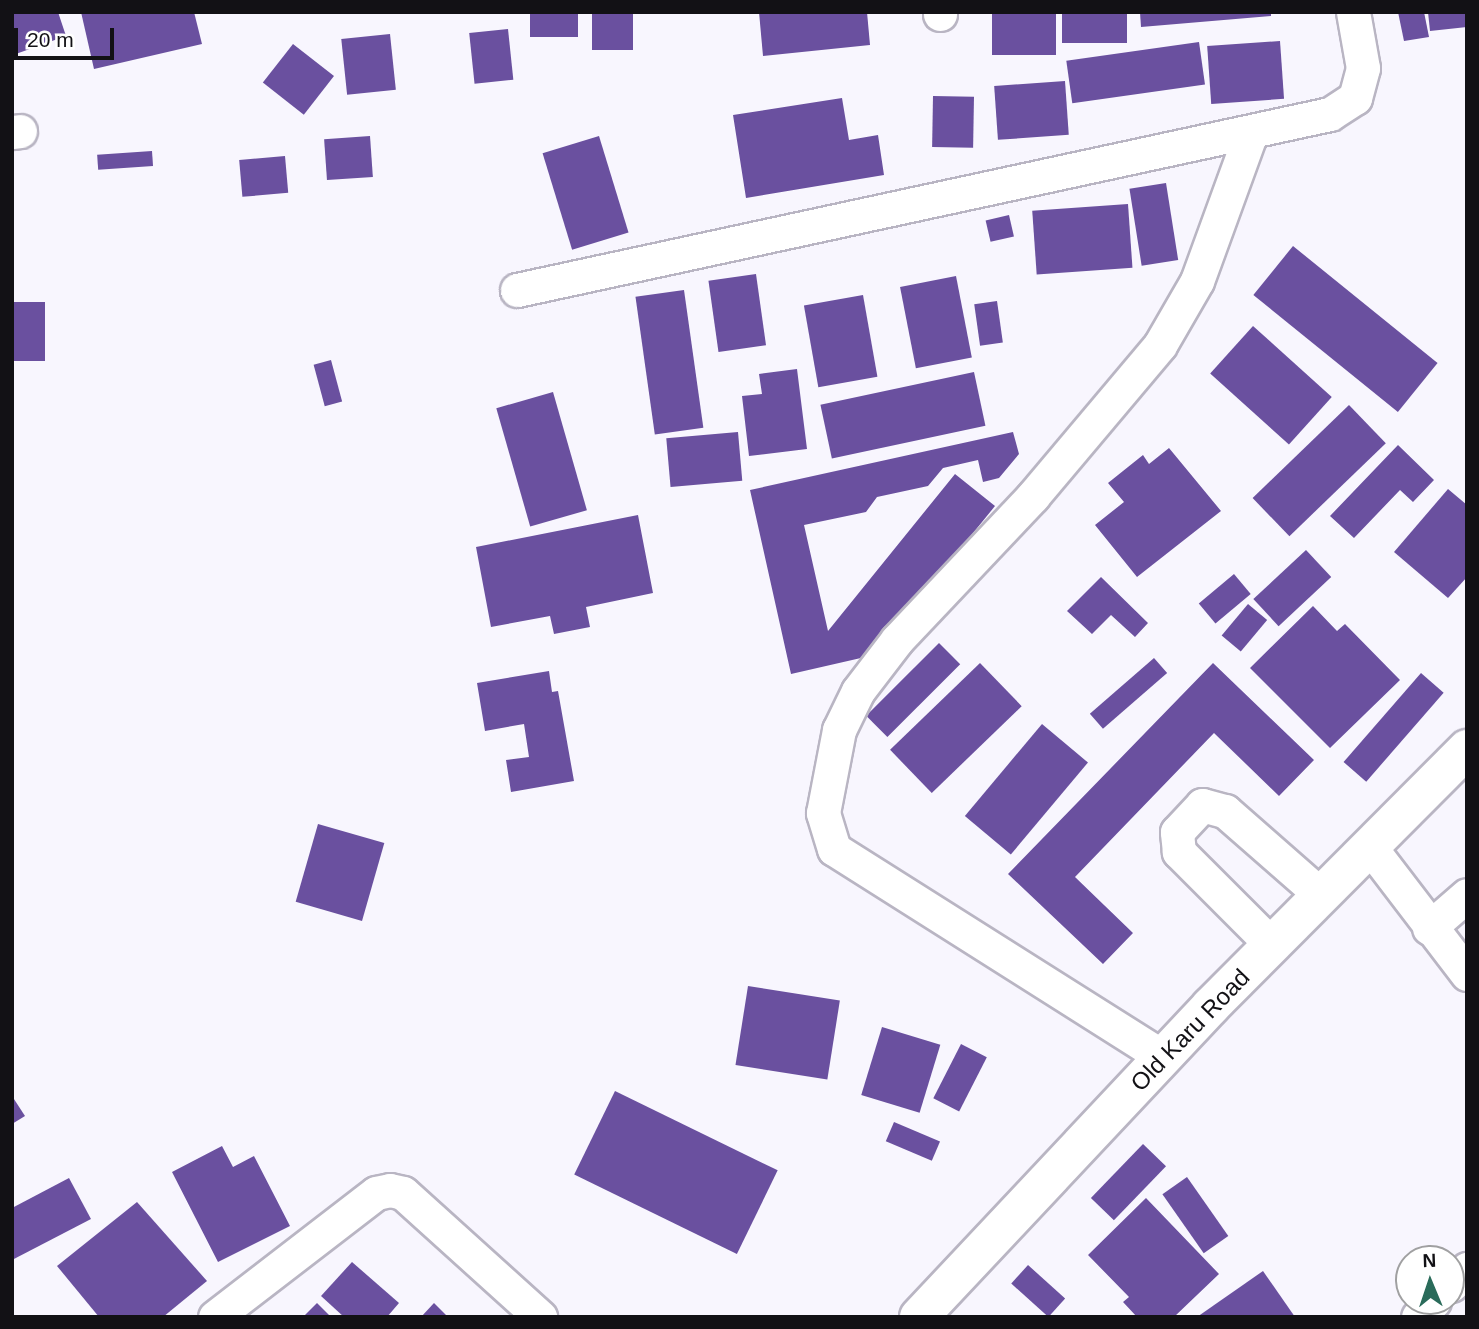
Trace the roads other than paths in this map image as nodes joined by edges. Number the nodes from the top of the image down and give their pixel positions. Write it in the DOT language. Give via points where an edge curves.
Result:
graph roads {
  1 [pos="1353,12"];
  2 [pos="1250,135"];
  3 [pos="517,290"];
  4 [pos="1467,749"];
  5 [pos="1370,847"];
  6 [pos="1321,895"];
  7 [pos="1467,895"];
  8 [pos="1429,928"];
  9 [pos="1272,945"];
  10 [pos="1467,974"];
  11 [pos="1163,1057"];
  12 [pos="215,1317"];
  13 [pos="540,1317"];
  14 [pos="919,1317"];
  1 -- 2 [label="street" via="1363,68 1355,98 1330,114"];
  2 -- 3 [label="street"];
  2 -- 11 [label="street" via="1197,281 1160,345 1033,496 897,640 858,691 839,730 823,813 834,849"];
  4 -- 5 [label="main road, Old Karu Road"];
  5 -- 6 [label="main road, Old Karu Road"];
  5 -- 8 [label="street"];
  6 -- 9 [label="main road, Old Karu Road"];
  6 -- 9 [label="street" via="1225,811 1202,805 1177,832 1179,852"];
  7 -- 8 [label="street"];
  8 -- 10 [label="street"];
  9 -- 11 [label="main road, Old Karu Road"];
  11 -- 14 [label="main road, Old Karu Road"];
  12 -- 13 [label="street" via="376,1193 390,1189 403,1193"];
}
